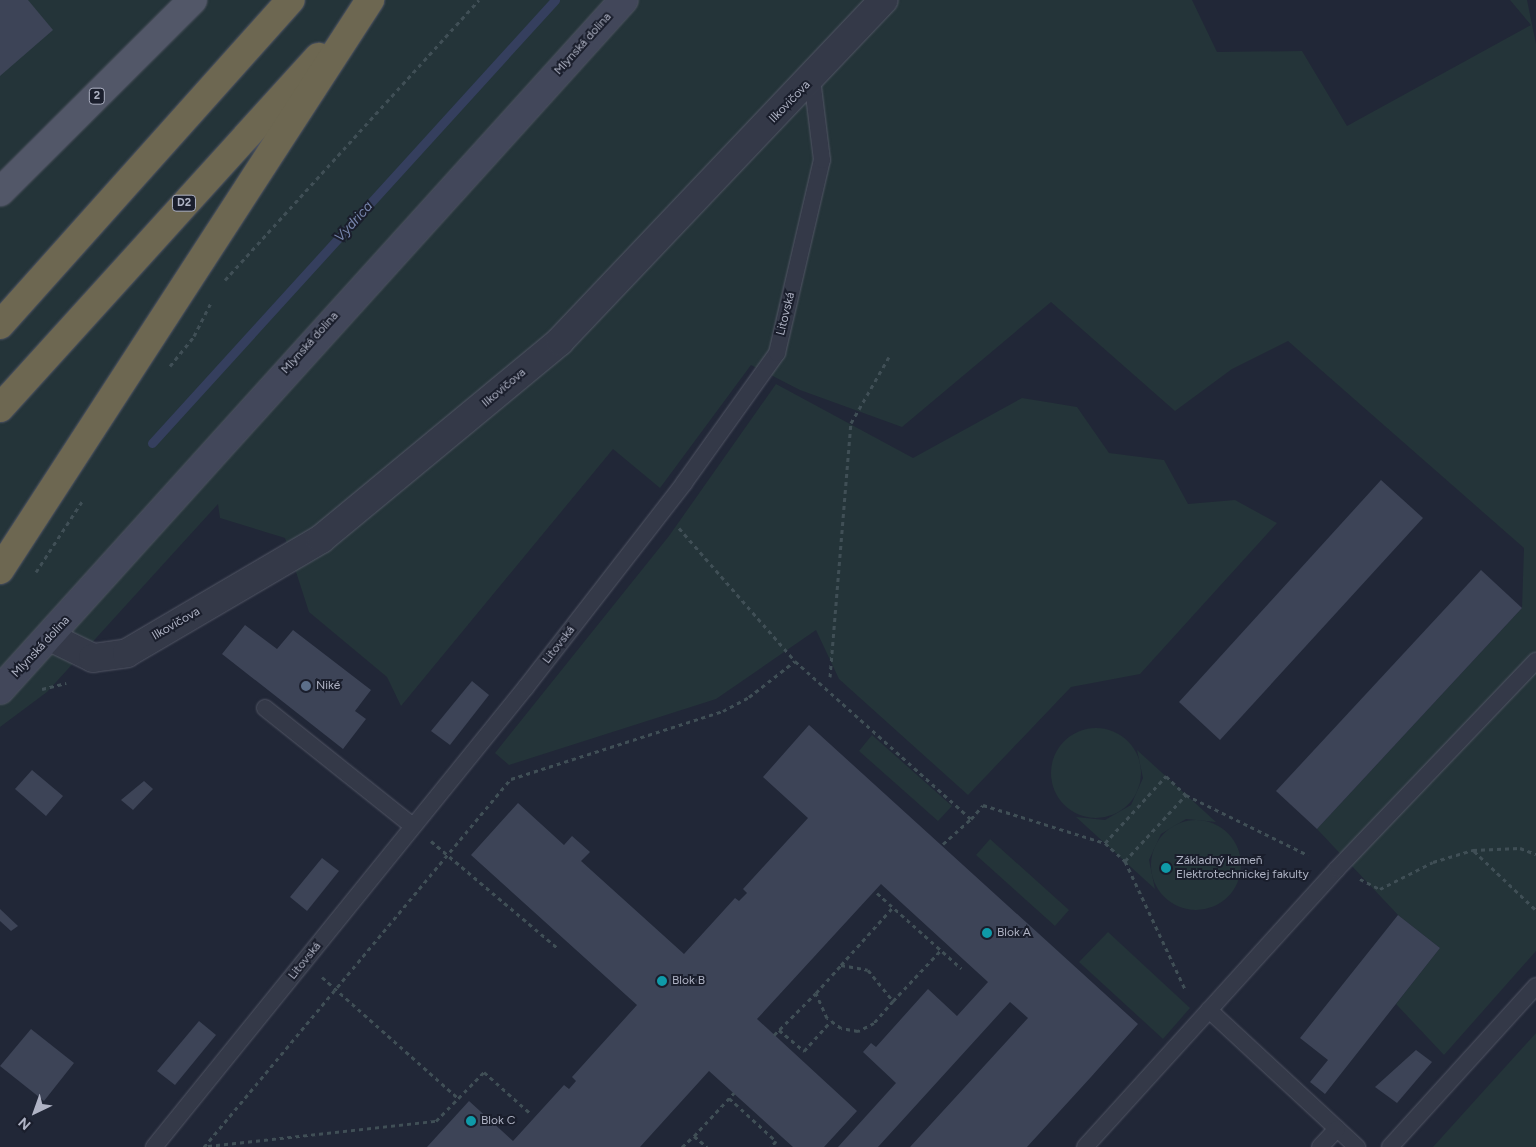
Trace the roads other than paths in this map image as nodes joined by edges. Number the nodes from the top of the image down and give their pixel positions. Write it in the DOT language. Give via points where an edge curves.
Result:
graph roads {
  1 [pos="193,0"];
  2 [pos="291,0"];
  3 [pos="370,0"];
  4 [pos="624,0"];
  5 [pos="884,0"];
  6 [pos="812,79"];
  7 [pos="0,192"];
  8 [pos="0,325"];
  9 [pos="0,408"];
  10 [pos="0,570"];
  11 [pos="50,638"];
  12 [pos="1536,661"];
  13 [pos="0,690"];
  14 [pos="265,708"];
  15 [pos="412,826"];
  16 [pos="1536,986"];
  17 [pos="1210,1010"];
  18 [pos="1338,1129"];
  19 [pos="154,1147"];
  20 [pos="1085,1147"];
  21 [pos="1320,1147"];
  22 [pos="1357,1147"];
  23 [pos="1390,1147"];
  1 -- 7 [label="main road, 2"];
  2 -- 8 [label="highway"];
  3 -- 9 [label="highway, D2"];
  3 -- 10 [label="highway"];
  4 -- 11 [label="main road, Mlynská dolina" via="235,426"];
  5 -- 6 [label="street, Ilkovičova"];
  6 -- 11 [label="street, Ilkovičova" via="560,341 321,539 127,653 92,658"];
  6 -- 15 [label="lane, Litovská" via="822,160 777,353 660,515"];
  11 -- 13 [label="main road, Mlynská dolina"];
  12 -- 17 [label="lane" via="1336,869"];
  14 -- 15 [label="lane"];
  15 -- 19 [label="lane, Litovská"];
  16 -- 23 [label="lane"];
  17 -- 18 [label="lane"];
  17 -- 20 [label="lane"];
  18 -- 21 [label="lane"];
  18 -- 22 [label="lane"];
}
